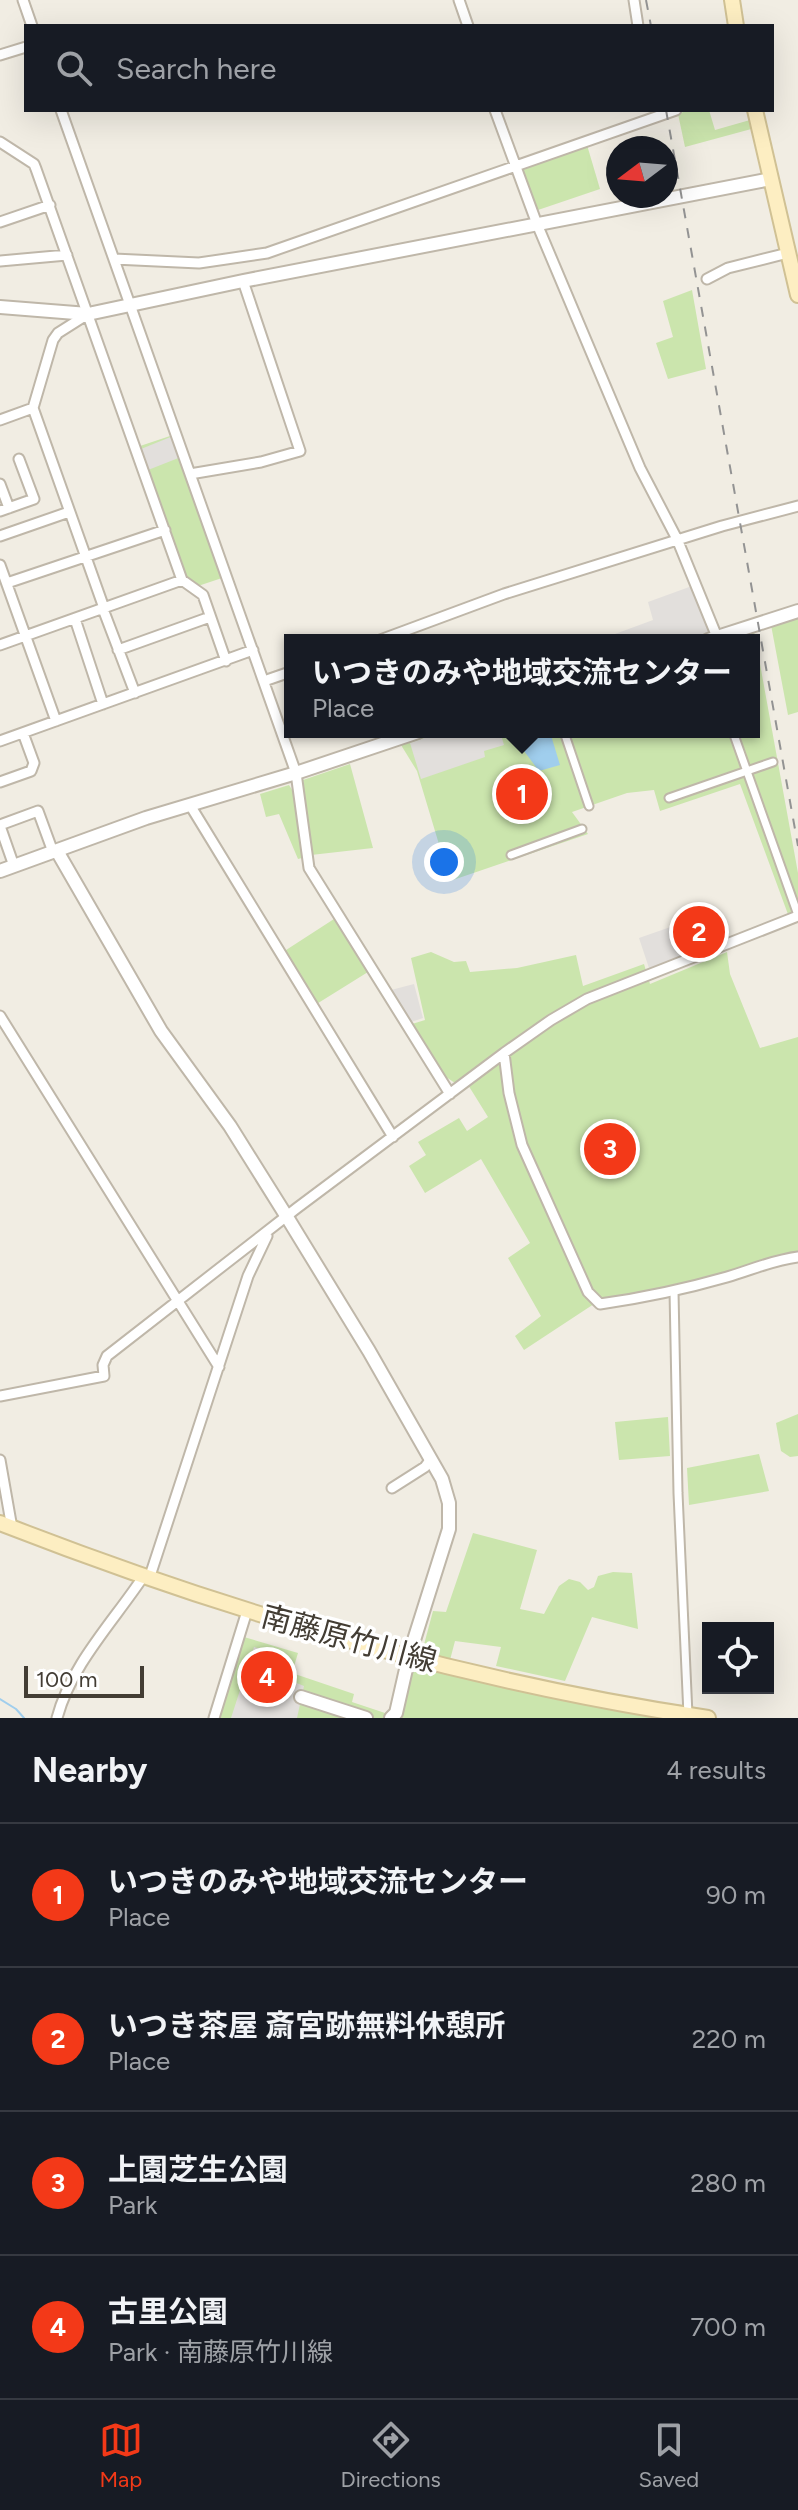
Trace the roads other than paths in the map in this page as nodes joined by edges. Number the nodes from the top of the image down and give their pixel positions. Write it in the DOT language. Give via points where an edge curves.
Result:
graph roads {
  1 [pos="23,0"];
  2 [pos="459,0"];
  3 [pos="634,0"];
  4 [pos="732,0"];
  5 [pos="31,24"];
  6 [pos="467,24"];
  7 [pos="638,24"];
  8 [pos="736,24"];
  9 [pos="24,48"];
  10 [pos="0,55"];
  11 [pos="62,112"];
  12 [pos="496,112"];
  13 [pos="755,112"];
  14 [pos="650,115"];
  15 [pos="0,142"];
  16 [pos="514,165"];
  17 [pos="771,179"];
  18 [pos="50,205"];
  19 [pos="0,222"];
  20 [pos="537,224"];
  21 [pos="788,253"];
  22 [pos="67,255"];
  23 [pos="114,259"];
  24 [pos="0,261"];
  25 [pos="707,279"];
  26 [pos="243,281"];
  27 [pos="798,295"];
  28 [pos="130,304"];
  29 [pos="0,307"];
  30 [pos="88,314"];
  31 [pos="33,408"];
  32 [pos="0,420"];
  33 [pos="19,459"];
  34 [pos="190,474"];
  35 [pos="0,484"];
  36 [pos="798,506"];
  37 [pos="4,510"];
  38 [pos="69,512"];
  39 [pos="165,530"];
  40 [pos="0,536"];
  41 [pos="677,539"];
  42 [pos="86,557"];
  43 [pos="0,565"];
  44 [pos="182,580"];
  45 [pos="7,583"];
  46 [pos="104,608"];
  47 [pos="798,611"];
  48 [pos="210,617"];
  49 [pos="75,619"];
  50 [pos="396,634"];
  51 [pos="710,634"];
  52 [pos="727,634"];
  53 [pos="26,636"];
  54 [pos="0,645"];
  55 [pos="118,650"];
  56 [pos="253,650"];
  57 [pos="226,661"];
  58 [pos="284,674"];
  59 [pos="264,681"];
  60 [pos="135,693"];
  61 [pos="103,704"];
  62 [pos="56,721"];
  63 [pos="23,733"];
  64 [pos="400,738"];
  65 [pos="566,738"];
  66 [pos="735,738"];
  67 [pos="0,741"];
  68 [pos="773,762"];
  69 [pos="747,771"];
  70 [pos="296,773"];
  71 [pos="0,782"];
  72 [pos="669,798"];
  73 [pos="190,805"];
  74 [pos="589,806"];
  75 [pos="0,826"];
  76 [pos="582,829"];
  77 [pos="55,851"];
  78 [pos="511,855"];
  79 [pos="14,866"];
  80 [pos="0,871"];
  81 [pos="798,915"];
  82 [pos="0,1016"];
  83 [pos="504,1053"];
  84 [pos="450,1094"];
  85 [pos="393,1137"];
  86 [pos="287,1217"];
  87 [pos="268,1233"];
  88 [pos="798,1257"];
  89 [pos="674,1291"];
  90 [pos="178,1303"];
  91 [pos="219,1367"];
  92 [pos="0,1396"];
  93 [pos="431,1459"];
  94 [pos="0,1460"];
  95 [pos="392,1488"];
  96 [pos="6,1526"];
  97 [pos="146,1578"];
  98 [pos="247,1611"];
  99 [pos="409,1656"];
  100 [pos="301,1697"];
  101 [pos="688,1715"];
  102 [pos="57,1718"];
  103 [pos="214,1718"];
  104 [pos="366,1718"];
  105 [pos="391,1718"];
  106 [pos="708,1718"];
  1 -- 5 [label="street"];
  2 -- 6 [label="street"];
  3 -- 7 [label="street"];
  4 -- 8 [label="main road"];
  9 -- 10 [label="street"];
  11 -- 23 [label="street"];
  12 -- 16 [label="street"];
  13 -- 17 [label="main road"];
  14 -- 16 [label="street"];
  15 -- 18 [label="street" via="34,164"];
  16 -- 20 [label="street"];
  16 -- 23 [label="street" via="262,255 199,263"];
  17 -- 20 [label="street"];
  17 -- 21 [label="main road"];
  18 -- 19 [label="street"];
  18 -- 22 [label="street"];
  20 -- 26 [label="street"];
  20 -- 41 [label="street" via="640,468"];
  21 -- 25 [label="street" via="728,268"];
  21 -- 27 [label="main road"];
  22 -- 24 [label="street"];
  22 -- 30 [label="street"];
  23 -- 28 [label="street"];
  26 -- 28 [label="street"];
  26 -- 34 [label="street" via="300,451"];
  28 -- 30 [label="street"];
  28 -- 34 [label="street"];
  29 -- 30 [label="street"];
  30 -- 31 [label="street" via="53,340"];
  30 -- 39 [label="street"];
  31 -- 32 [label="street"];
  31 -- 38 [label="street"];
  33 -- 37 [label="street" via="34,499"];
  34 -- 56 [label="street"];
  35 -- 37 [label="street"];
  36 -- 41 [label="street"];
  38 -- 40 [label="street"];
  38 -- 42 [label="street"];
  39 -- 42 [label="street"];
  39 -- 44 [label="street"];
  41 -- 50 [label="street"];
  41 -- 51 [label="street"];
  42 -- 45 [label="street"];
  42 -- 46 [label="street"];
  43 -- 45 [label="street"];
  44 -- 46 [label="street"];
  44 -- 48 [label="street" via="203,595"];
  45 -- 53 [label="street"];
  46 -- 49 [label="street"];
  46 -- 55 [label="street"];
  47 -- 52 [label="street"];
  48 -- 55 [label="street"];
  48 -- 57 [label="street"];
  49 -- 53 [label="street"];
  49 -- 61 [label="street"];
  53 -- 54 [label="street"];
  53 -- 62 [label="street"];
  55 -- 60 [label="street"];
  56 -- 57 [label="street"];
  56 -- 59 [label="street"];
  57 -- 60 [label="street"];
  58 -- 59 [label="street"];
  59 -- 70 [label="street"];
  60 -- 61 [label="street"];
  61 -- 62 [label="street"];
  62 -- 63 [label="street"];
  63 -- 67 [label="street"];
  63 -- 71 [label="street" via="34,763 31,771"];
  64 -- 70 [label="street"];
  65 -- 74 [label="street"];
  66 -- 69 [label="street"];
  68 -- 69 [label="street"];
  69 -- 72 [label="street"];
  69 -- 81 [label="street"];
  70 -- 73 [label="street"];
  70 -- 84 [label="street" via="309,868"];
  73 -- 77 [label="street"];
  73 -- 85 [label="street"];
  75 -- 77 [label="street" via="38,811"];
  75 -- 79 [label="street"];
  76 -- 78 [label="street"];
  77 -- 79 [label="street"];
  77 -- 86 [label="street" via="161,1031"];
  79 -- 80 [label="street"];
  81 -- 83 [label="street" via="587,999"];
  82 -- 90 [label="street"];
  83 -- 84 [label="street"];
  83 -- 89 [label="street" via="522,1145 588,1292 600,1304"];
  84 -- 85 [label="street"];
  85 -- 86 [label="street"];
  86 -- 87 [label="street"];
  86 -- 93 [label="street"];
  87 -- 90 [label="street"];
  87 -- 91 [label="street"];
  88 -- 89 [label="street"];
  89 -- 101 [label="street"];
  90 -- 91 [label="street"];
  90 -- 92 [label="street" via="107,1356 104,1376"];
  91 -- 97 [label="street"];
  93 -- 95 [label="street"];
  93 -- 99 [label="street" via="447,1495 450,1523"];
  94 -- 96 [label="street"];
  96 -- 97 [label="main road, 南藤原竹川線"];
  97 -- 98 [label="main road, 南藤原竹川線"];
  97 -- 102 [label="street" via="83,1662"];
  98 -- 99 [label="main road, 南藤原竹川線"];
  98 -- 103 [label="street"];
  99 -- 101 [label="main road, 南藤原竹川線"];
  99 -- 105 [label="street"];
  100 -- 104 [label="street"];
  101 -- 106 [label="main road, 南藤原竹川線"];
}
